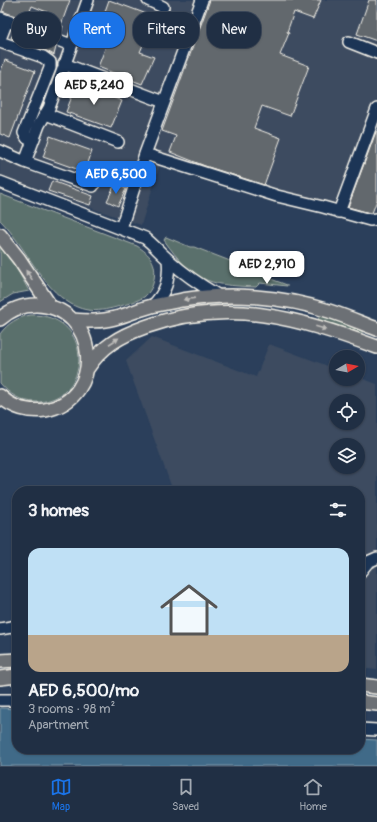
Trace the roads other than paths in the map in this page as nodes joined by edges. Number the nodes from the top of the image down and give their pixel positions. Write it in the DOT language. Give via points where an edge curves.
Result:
graph roads {
  1 [pos="88,0"];
  2 [pos="148,0"];
  3 [pos="202,0"];
  4 [pos="163,7"];
  5 [pos="83,12"];
  6 [pos="3,20"];
  7 [pos="0,39"];
  8 [pos="0,42"];
  9 [pos="349,42"];
  10 [pos="69,44"];
  11 [pos="70,48"];
  12 [pos="377,53"];
  13 [pos="64,64"];
  14 [pos="164,102"];
  15 [pos="377,109"];
  16 [pos="46,114"];
  17 [pos="33,141"];
  18 [pos="118,142"];
  19 [pos="0,151"];
  20 [pos="145,154"];
  21 [pos="25,162"];
  22 [pos="0,182"];
  23 [pos="93,186"];
  24 [pos="339,212"];
  25 [pos="377,219"];
  26 [pos="121,228"];
  27 [pos="0,235"];
  28 [pos="168,260"];
  29 [pos="219,296"];
  30 [pos="309,305"];
  31 [pos="152,306"];
  32 [pos="51,307"];
  33 [pos="210,313"];
  34 [pos="0,319"];
  35 [pos="73,320"];
  36 [pos="377,329"];
  37 [pos="377,347"];
  38 [pos="87,369"];
  39 [pos="0,396"];
  40 [pos="377,558"];
  41 [pos="365,566"];
  42 [pos="12,627"];
  43 [pos="0,629"];
  44 [pos="12,661"];
  45 [pos="0,662"];
  46 [pos="12,677"];
  47 [pos="0,678"];
  48 [pos="365,686"];
  49 [pos="377,687"];
  50 [pos="0,700"];
  51 [pos="12,700"];
  52 [pos="365,703"];
  53 [pos="377,704"];
  54 [pos="365,729"];
  55 [pos="377,730"];
  1 -- 5 [label="street"];
  2 -- 4 [label="street"];
  3 -- 14 [label="street"];
  6 -- 7 [label="street"];
  6 -- 10 [label="street"];
  8 -- 17 [label="street" via="43,57 50,62 50,68 24,133 26,138"];
  9 -- 12 [label="street"];
  11 -- 13 [label="street"];
  13 -- 14 [label="street"];
  13 -- 16 [label="street"];
  14 -- 20 [label="street"];
  15 -- 24 [label="street"];
  16 -- 17 [label="street"];
  16 -- 18 [label="street"];
  17 -- 21 [label="street"];
  19 -- 21 [label="street"];
  20 -- 24 [label="street" via="277,196"];
  20 -- 26 [label="street"];
  21 -- 23 [label="street"];
  22 -- 26 [label="street"];
  24 -- 25 [label="street" via="370,220"];
  26 -- 28 [label="street" via="145,238"];
  32 -- 27 [label="main road, one-way"];
  28 -- 29 [label="street"];
  28 -- 31 [label="street" via="166,286"];
  29 -- 30 [label="main road" via="255,297"];
  29 -- 31 [label="main road, one-way"];
  30 -- 33 [label="main road" via="312,310 308,316 292,311 258,307 238,307"];
  30 -- 36 [label="main road"];
  31 -- 35 [label="main road" via="107,320"];
  32 -- 34 [label="main road" via="25,306 9,312"];
  32 -- 35 [label="main road"];
  33 -- 37 [label="main road, one-way" via="280,317"];
  38 -- 33 [label="main road, one-way" via="105,347 121,336 166,320"];
  35 -- 38 [label="main road" via="86,343"];
  38 -- 39 [label="main road" via="77,391 64,402 49,409 25,409 9,403"];
  40 -- 41 [label="street"];
  42 -- 43 [label="street"];
  44 -- 45 [label="main road"];
  46 -- 47 [label="main road"];
  48 -- 49 [label="main road"];
  50 -- 51 [label="street"];
  52 -- 53 [label="main road"];
  54 -- 55 [label="street"];
}
